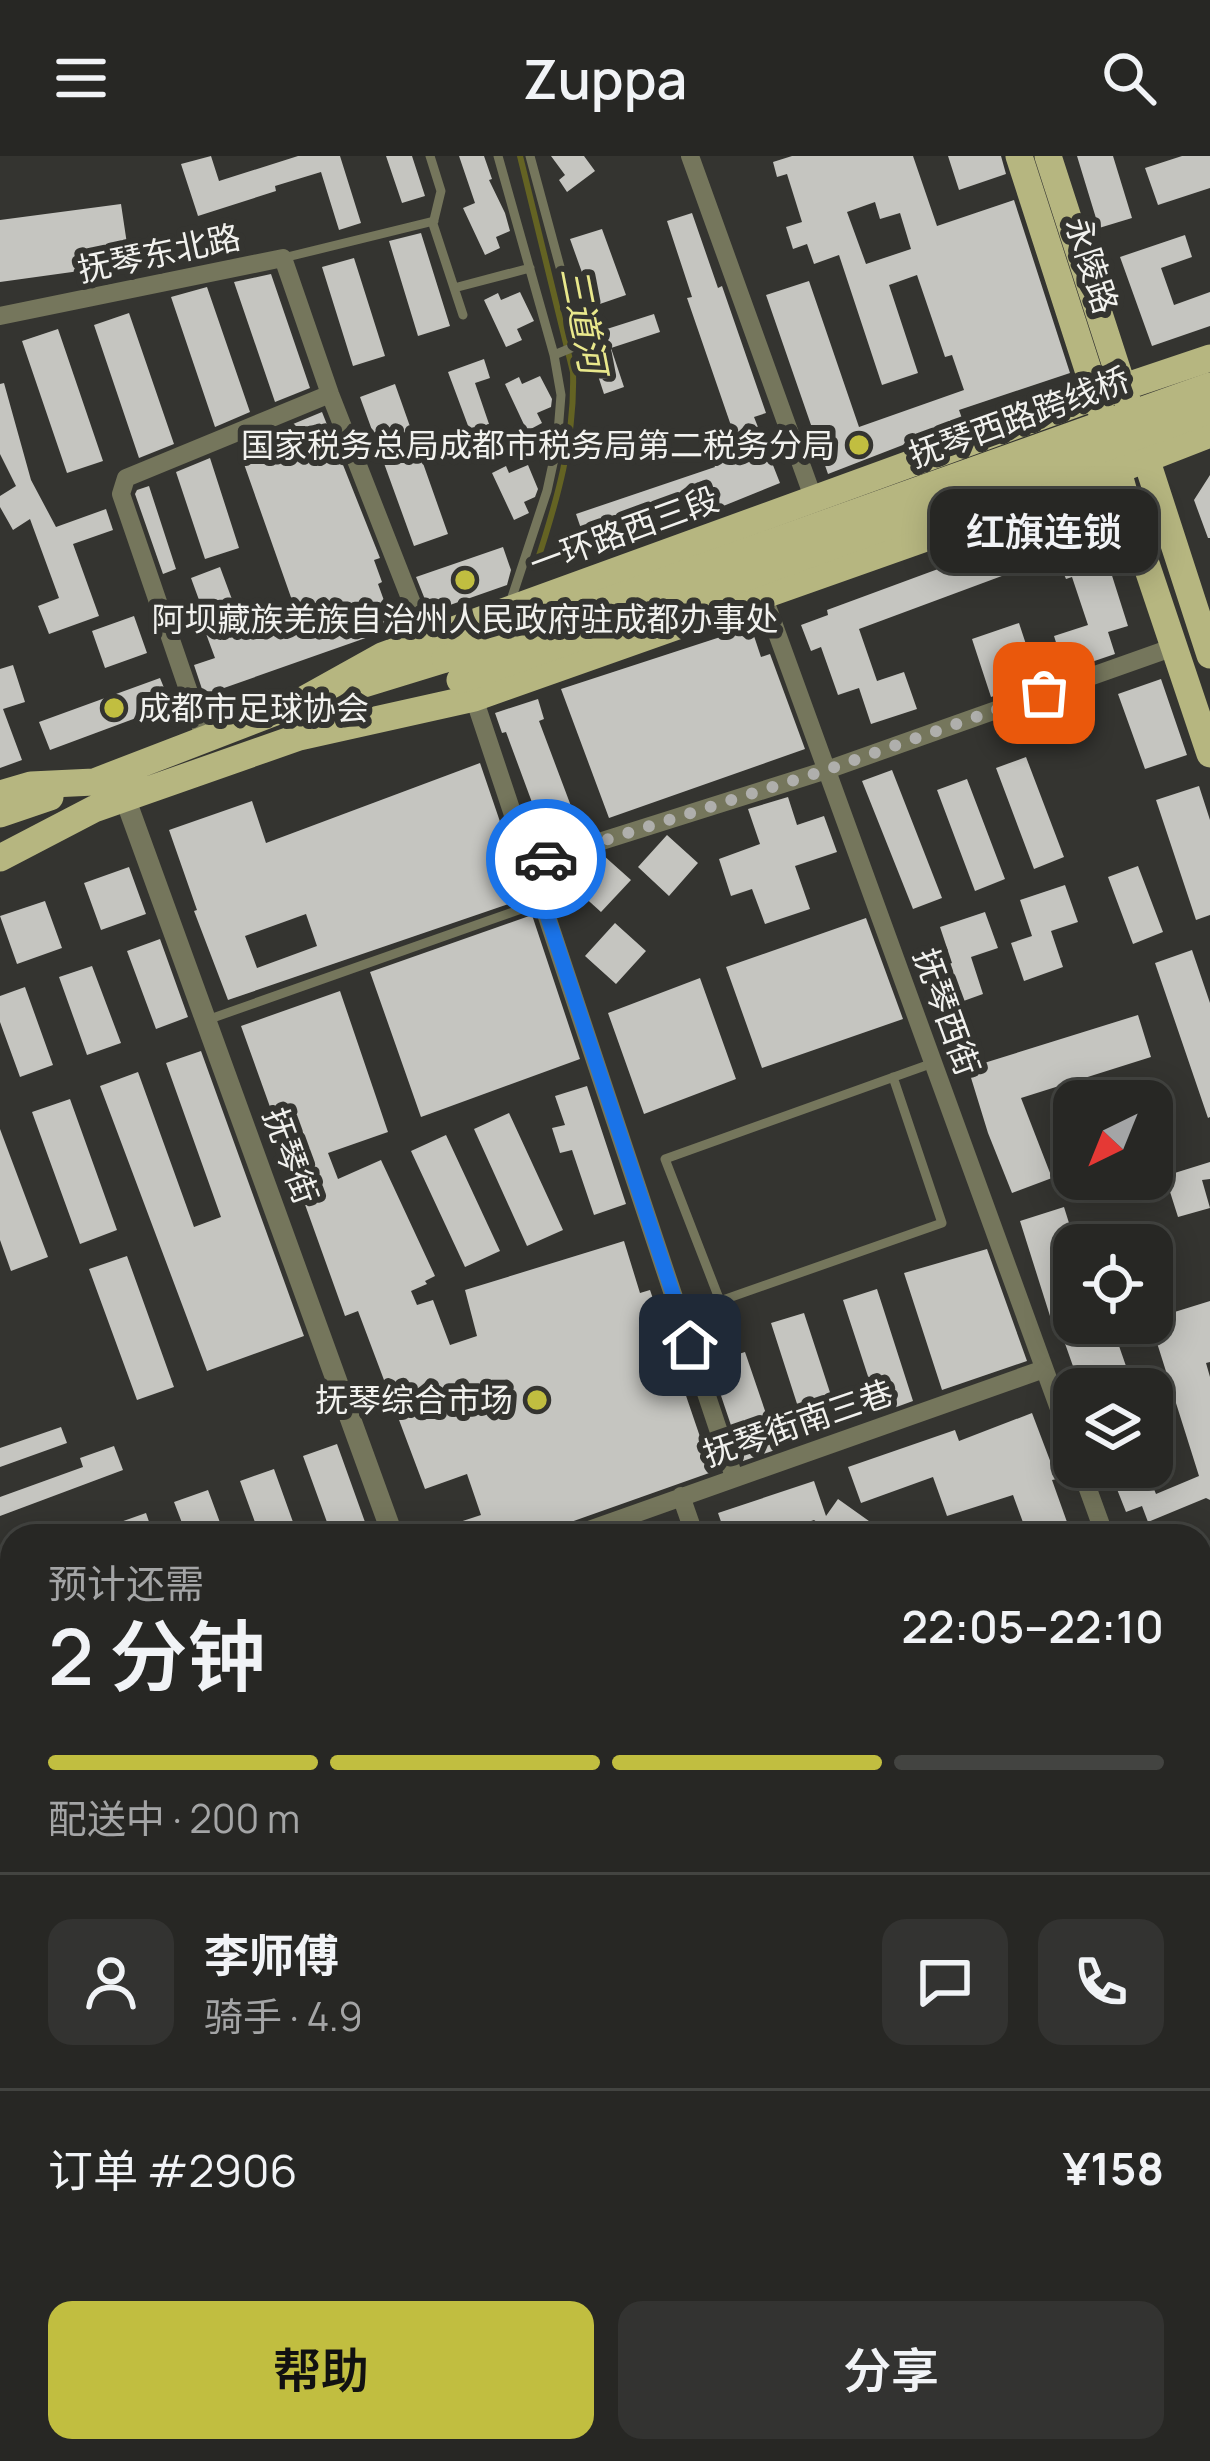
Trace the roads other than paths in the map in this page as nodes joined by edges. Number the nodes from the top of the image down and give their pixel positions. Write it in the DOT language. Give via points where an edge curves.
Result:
graph roads {
  1 [pos="430,156"];
  2 [pos="498,156"];
  3 [pos="530,156"];
  4 [pos="690,156"];
  5 [pos="1019,156"];
  6 [pos="1048,156"];
  7 [pos="434,220"];
  8 [pos="283,258"];
  9 [pos="530,268"];
  10 [pos="454,288"];
  11 [pos="463,315"];
  12 [pos="0,316"];
  13 [pos="557,354"];
  14 [pos="1210,358"];
  15 [pos="1210,386"];
  16 [pos="1110,391"];
  17 [pos="330,394"];
  18 [pos="1210,410"];
  19 [pos="1210,434"];
  20 [pos="1146,459"];
  21 [pos="1118,470"];
  22 [pos="814,500"];
  23 [pos="763,595"];
  24 [pos="507,612"];
  25 [pos="1174,647"];
  26 [pos="1210,655"];
  27 [pos="451,669"];
  28 [pos="206,739"];
  29 [pos="1210,754"];
  30 [pos="826,770"];
  31 [pos="0,794"];
  32 [pos="94,796"];
  33 [pos="124,798"];
  34 [pos="1,838"];
  35 [pos="530,864"];
  36 [pos="542,902"];
  37 [pos="207,1020"];
  38 [pos="933,1063"];
  39 [pos="893,1078"];
  40 [pos="1044,1369"];
  41 [pos="1053,1393"];
  42 [pos="734,1478"];
  43 [pos="1088,1488"];
  44 [pos="681,1496"];
  45 [pos="389,1524"];
  46 [pos="605,1524"];
  47 [pos="691,1524"];
  48 [pos="1101,1524"];
  1 -- 7 [label="lane" via="441,191"];
  2 -- 9 [label="lane"];
  3 -- 13 [label="lane" via="580,341"];
  4 -- 22 [label="street"];
  5 -- 16 [label="main road, 永陵路"];
  6 -- 16 [label="main road, 永陵路"];
  7 -- 8 [label="lane"];
  7 -- 10 [label="lane"];
  8 -- 12 [label="street, 抚琴东北路"];
  8 -- 17 [label="street, 抚琴东北路"];
  9 -- 10 [label="lane"];
  9 -- 13 [label="lane"];
  10 -- 11 [label="lane"];
  13 -- 24 [label="lane" via="557,445"];
  14 -- 16 [label="main road, 一环路西三段"];
  15 -- 27 [label="main road, 抚琴西路跨线桥, bridge"];
  16 -- 20 [label="main road"];
  16 -- 21 [label="main road"];
  16 -- 22 [label="main road, 一环路西三段"];
  17 -- 27 [label="street, 抚琴东北路"];
  17 -- 28 [label="street" via="126,478 121,494"];
  18 -- 27 [label="main road, 抚琴西路跨线桥, bridge"];
  19 -- 20 [label="main road"];
  20 -- 21 [label="main road"];
  20 -- 26 [label="main road"];
  21 -- 23 [label="main road"];
  21 -- 25 [label="main road"];
  22 -- 24 [label="main road, 一环路西三段"];
  23 -- 27 [label="main road"];
  23 -- 30 [label="street, 抚琴西街"];
  24 -- 27 [label="main road, 一环路西三段"];
  25 -- 29 [label="main road"];
  25 -- 30 [label="street"];
  27 -- 28 [label="main road" via="294,705"];
  27 -- 33 [label="main road" via="299,737"];
  27 -- 35 [label="street, 抚琴东北路"];
  28 -- 32 [label="main road"];
  30 -- 35 [label="street"];
  30 -- 38 [label="street, 抚琴西街"];
  31 -- 32 [label="main road" via="31,784"];
  32 -- 33 [label="main road"];
  32 -- 34 [label="main road"];
  33 -- 37 [label="street, 抚琴街"];
  35 -- 36 [label="street, 抚琴东北路"];
  36 -- 37 [label="lane"];
  36 -- 42 [label="street, 抚琴东北路"];
  37 -- 45 [label="street, 抚琴街"];
  38 -- 39 [label="lane"];
  38 -- 40 [label="street, 抚琴西街"];
  39 -- 39 [label="lane" via="665,1160 720,1301 942,1223"];
  40 -- 41 [label="street, 抚琴西街"];
  40 -- 42 [label="street, 抚琴街南三巷"];
  42 -- 44 [label="street, 抚琴街南三巷"];
  43 -- 48 [label="street"];
  44 -- 46 [label="street, 抚琴街南三巷"];
  44 -- 47 [label="street"];
}
